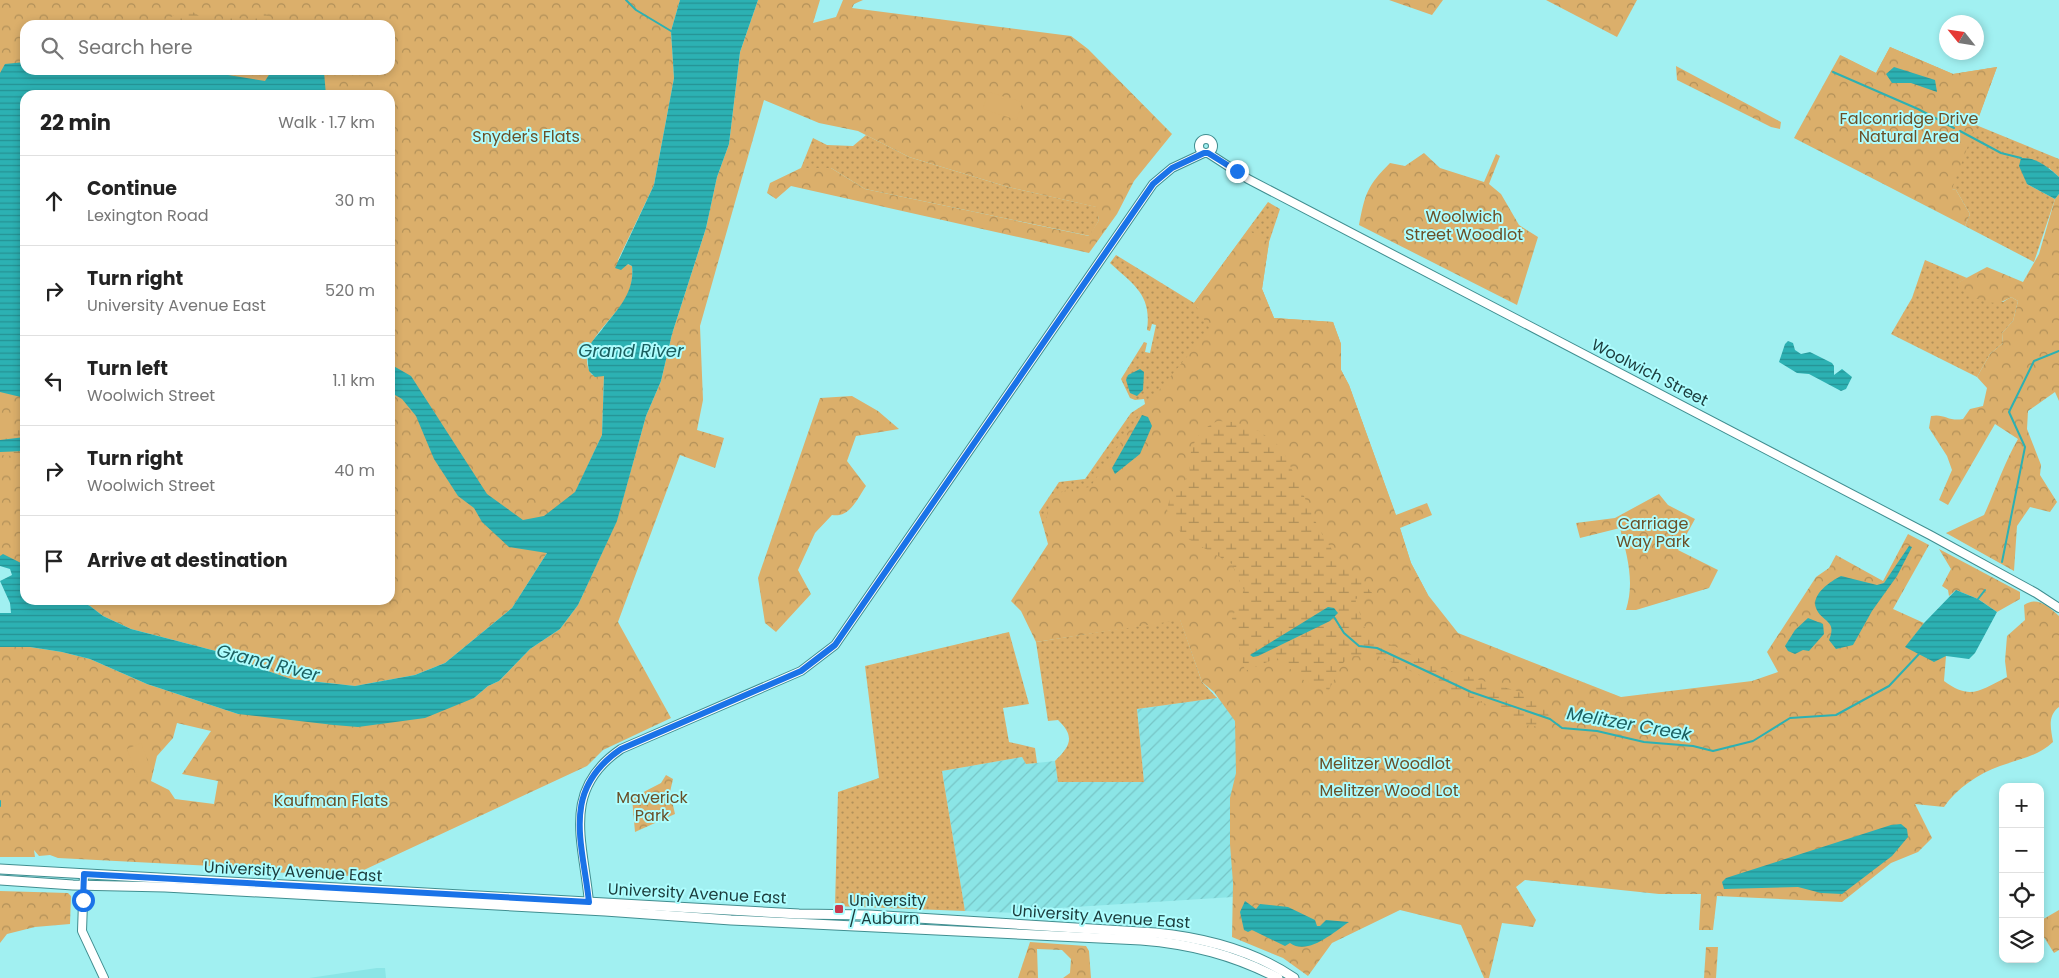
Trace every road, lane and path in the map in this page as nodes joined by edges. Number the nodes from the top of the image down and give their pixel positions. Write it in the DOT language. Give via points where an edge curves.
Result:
graph roads {
  1 [pos="2059,608"];
  2 [pos="0,869"];
  3 [pos="84,874"];
  4 [pos="0,880"];
  5 [pos="83,885"];
  6 [pos="589,902"];
  7 [pos="104,978"];
  8 [pos="1278,978"];
  9 [pos="1294,978"];
  1 -- 6 [label="street, Woolwich Street" via="1922,530 1248,179 1206,150 1172,168 1153,184 835,645 801,671 621,749 607,758 592,775 581,800 579,818"];
  2 -- 3 [label="main road, University Avenue East"];
  3 -- 5 [label="street"];
  3 -- 6 [label="main road, University Avenue East"];
  4 -- 5 [label="main road, University Avenue East"];
  5 -- 7 [label="street" via="82,931"];
  5 -- 8 [label="main road, University Avenue East" via="1156,941 1218,952"];
  6 -- 9 [label="main road, University Avenue East" via="1170,934 1245,952"];
}
